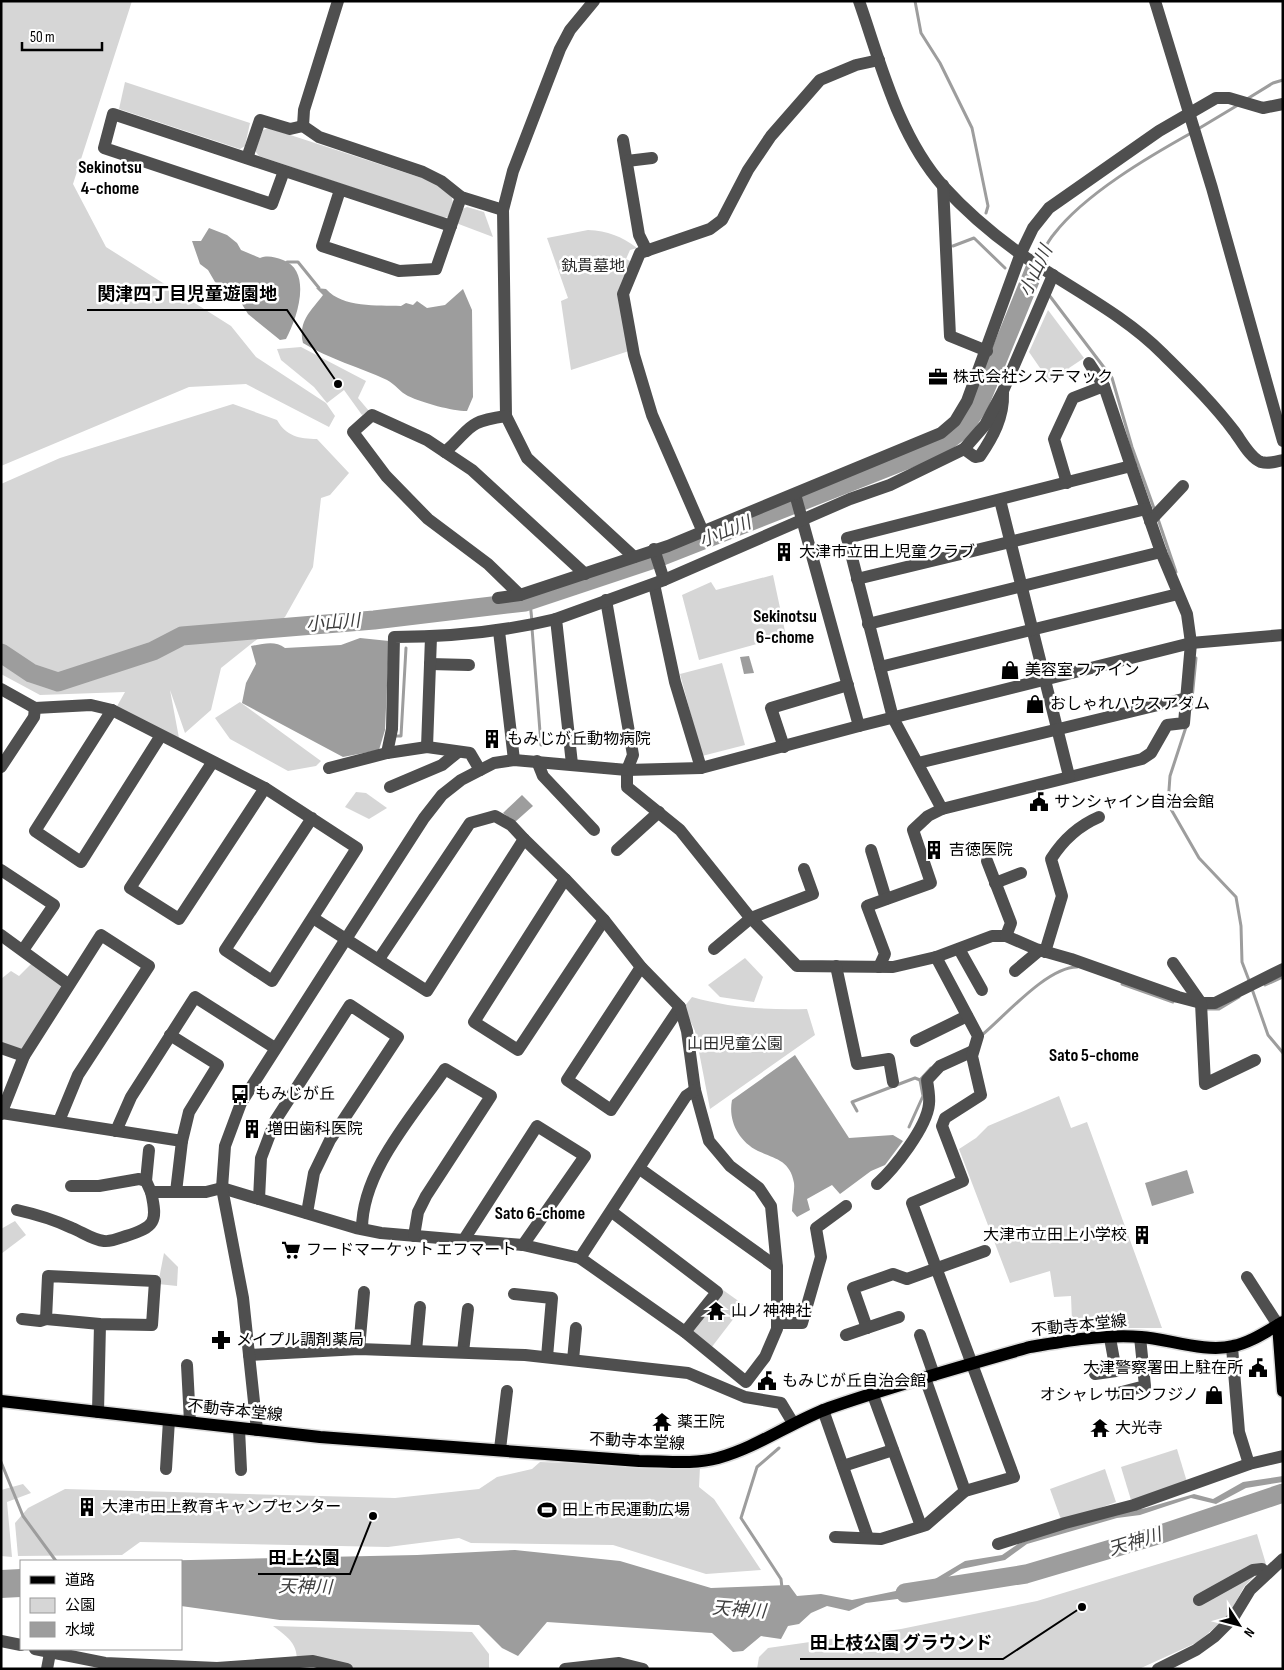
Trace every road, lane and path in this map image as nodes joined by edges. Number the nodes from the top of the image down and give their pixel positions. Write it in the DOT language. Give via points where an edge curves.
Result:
graph roads {
  1 [pos="338,1"];
  2 [pos="594,1"];
  3 [pos="859,1"];
  4 [pos="1155,1"];
  5 [pos="880,60"];
  6 [pos="1283,104"];
  7 [pos="1188,114"];
  8 [pos="304,126"];
  9 [pos="623,140"];
  10 [pos="247,158"];
  11 [pos="652,158"];
  12 [pos="627,162"];
  13 [pos="284,171"];
  14 [pos="943,185"];
  15 [pos="340,190"];
  16 [pos="461,197"];
  17 [pos="504,210"];
  18 [pos="451,226"];
  19 [pos="647,251"];
  20 [pos="1026,257"];
  21 [pos="1050,274"];
  22 [pos="987,351"];
  23 [pos="1089,363"];
  24 [pos="1104,386"];
  25 [pos="506,416"];
  26 [pos="1283,441"];
  27 [pos="445,452"];
  28 [pos="1283,460"];
  29 [pos="1132,466"];
  30 [pos="1067,483"];
  31 [pos="1183,486"];
  32 [pos="794,494"];
  33 [pos="1000,500"];
  34 [pos="1148,515"];
  35 [pos="803,520"];
  36 [pos="703,532"];
  37 [pos="1011,542"];
  38 [pos="654,549"];
  39 [pos="1161,552"];
  40 [pos="634,557"];
  41 [pos="585,574"];
  42 [pos="857,579"];
  43 [pos="659,582"];
  44 [pos="1022,584"];
  45 [pos="520,594"];
  46 [pos="1178,594"];
  47 [pos="498,598"];
  48 [pos="606,600"];
  49 [pos="556,619"];
  50 [pos="868,624"];
  51 [pos="1033,629"];
  52 [pos="500,631"];
  53 [pos="1283,635"];
  54 [pos="432,637"];
  55 [pos="1192,643"];
  56 [pos="430,664"];
  57 [pos="469,665"];
  58 [pos="880,667"];
  59 [pos="1046,680"];
  60 [pos="848,685"];
  61 [pos="1,689"];
  62 [pos="1187,698"];
  63 [pos="35,708"];
  64 [pos="112,710"];
  65 [pos="893,718"];
  66 [pos="859,726"];
  67 [pos="1056,728"];
  68 [pos="160,736"];
  69 [pos="427,746"];
  70 [pos="784,747"];
  71 [pos="458,752"];
  72 [pos="387,753"];
  73 [pos="514,760"];
  74 [pos="538,761"];
  75 [pos="212,762"];
  76 [pos="918,763"];
  77 [pos="572,764"];
  78 [pos="1,767"];
  79 [pos="329,768"];
  80 [pos="702,768"];
  81 [pos="480,770"];
  82 [pos="627,770"];
  83 [pos="1069,776"];
  84 [pos="390,787"];
  85 [pos="265,788"];
  86 [pos="942,809"];
  87 [pos="659,812"];
  88 [pos="1099,817"];
  89 [pos="312,818"];
  90 [pos="594,830"];
  91 [pos="524,839"];
  92 [pos="617,850"];
  93 [pos="871,850"];
  94 [pos="987,861"];
  95 [pos="804,869"];
  96 [pos="1,870"];
  97 [pos="1021,873"];
  98 [pos="566,879"];
  99 [pos="995,884"];
  100 [pos="886,899"];
  101 [pos="313,918"];
  102 [pos="751,918"];
  103 [pos="604,920"];
  104 [pos="1,935"];
  105 [pos="1006,936"];
  106 [pos="346,938"];
  107 [pos="714,949"];
  108 [pos="958,949"];
  109 [pos="23,950"];
  110 [pos="1043,951"];
  111 [pos="936,957"];
  112 [pos="379,959"];
  113 [pos="1174,963"];
  114 [pos="836,966"];
  115 [pos="879,966"];
  116 [pos="641,967"];
  117 [pos="1283,969"];
  118 [pos="1015,971"];
  119 [pos="68,984"];
  120 [pos="982,990"];
  121 [pos="1201,1003"];
  122 [pos="680,1007"];
  123 [pos="967,1016"];
  124 [pos="170,1035"];
  125 [pos="916,1041"];
  126 [pos="1,1048"];
  127 [pos="276,1048"];
  128 [pos="974,1051"];
  129 [pos="24,1056"];
  130 [pos="1255,1060"];
  131 [pos="893,1082"];
  132 [pos="695,1090"];
  133 [pos="1,1114"];
  134 [pos="60,1121"];
  135 [pos="116,1131"];
  136 [pos="182,1141"];
  137 [pos="149,1150"];
  138 [pos="640,1169"];
  139 [pos="876,1184"];
  140 [pos="71,1186"];
  141 [pos="149,1186"];
  142 [pos="222,1188"];
  143 [pos="176,1192"];
  144 [pos="259,1199"];
  145 [pos="846,1206"];
  146 [pos="17,1210"];
  147 [pos="612,1212"];
  148 [pos="307,1213"];
  149 [pos="362,1230"];
  150 [pos="414,1236"];
  151 [pos="462,1240"];
  152 [pos="523,1245"];
  153 [pos="985,1251"];
  154 [pos="580,1258"];
  155 [pos="777,1267"];
  156 [pos="935,1268"];
  157 [pos="1247,1278"];
  158 [pos="364,1292"];
  159 [pos="514,1294"];
  160 [pos="420,1307"];
  161 [pos="468,1309"];
  162 [pos="898,1317"];
  163 [pos="22,1319"];
  164 [pos="46,1319"];
  165 [pos="777,1323"];
  166 [pos="1280,1323"];
  167 [pos="100,1324"];
  168 [pos="576,1328"];
  169 [pos="867,1328"];
  170 [pos="685,1332"];
  171 [pos="846,1335"];
  172 [pos="920,1335"];
  173 [pos="1140,1337"];
  174 [pos="1110,1338"];
  175 [pos="1232,1347"];
  176 [pos="359,1349"];
  177 [pos="416,1351"];
  178 [pos="463,1352"];
  179 [pos="249,1355"];
  180 [pos="547,1358"];
  181 [pos="573,1360"];
  182 [pos="972,1364"];
  183 [pos="187,1365"];
  184 [pos="1095,1374"];
  185 [pos="930,1377"];
  186 [pos="506,1391"];
  187 [pos="1283,1391"];
  188 [pos="1114,1394"];
  189 [pos="873,1395"];
  190 [pos="1,1401"];
  191 [pos="823,1410"];
  192 [pos="98,1412"];
  193 [pos="169,1420"];
  194 [pos="190,1422"];
  195 [pos="793,1423"];
  196 [pos="239,1429"];
  197 [pos="257,1430"];
  198 [pos="500,1449"];
  199 [pos="893,1450"];
  200 [pos="1283,1456"];
  201 [pos="1249,1464"];
  202 [pos="843,1466"];
  203 [pos="166,1470"];
  204 [pos="242,1470"];
  205 [pos="965,1491"];
  206 [pos="921,1526"];
  207 [pos="836,1537"];
  208 [pos="868,1538"];
  209 [pos="998,1544"];
  210 [pos="1283,1558"];
  211 [pos="1266,1574"];
  212 [pos="1199,1600"];
  213 [pos="1,1641"];
  214 [pos="20,1645"];
  215 [pos="38,1650"];
  216 [pos="50,1653"];
  217 [pos="262,1667"];
  218 [pos="328,1667"];
  219 [pos="638,1668"];
  220 [pos="46,1669"];
  221 [pos="347,1669"];
  222 [pos="565,1669"];
  223 [pos="1158,1669"];
  1 -- 8 [label="street" via="304,110"];
  2 -- 17 [label="street" via="570,30 560,49 513,171"];
  3 -- 5 [label="street"];
  4 -- 7 [label="street"];
  5 -- 14 [label="street" via="895,105 919,152"];
  5 -- 19 [label="street" via="856,65 820,80 771,136 748,170 722,220 710,229"];
  6 -- 7 [label="street" via="1262,108 1230,98 1216,98"];
  7 -- 20 [label="street" via="1159,130 1049,208 1033,228"];
  7 -- 26 [label="street"];
  8 -- 10 [label="street" via="290,129 260,120"];
  8 -- 16 [label="street" via="319,137 442,181"];
  9 -- 12 [label="street"];
  10 -- 13 [label="street"];
  10 -- 13 [label="street" via="113,114 104,148 272,204"];
  11 -- 12 [label="street"];
  12 -- 19 [label="street" via="639,234"];
  13 -- 15 [label="street"];
  14 -- 20 [label="street" via="982,223"];
  14 -- 22 [label="street" via="950,336"];
  15 -- 18 [label="street"];
  15 -- 18 [label="street" via="322,246 399,271 436,269"];
  16 -- 17 [label="street"];
  16 -- 18 [label="street"];
  17 -- 25 [label="street"];
  19 -- 36 [label="street" via="640,253 636,260 623,294 634,355 652,415"];
  20 -- 21 [label="street"];
  20 -- 22 [label="street"];
  21 -- 28 [label="street" via="1156,346 1217,408 1260,462"];
  21 -- 35 [label="street" via="1003,391 985,425 964,449 890,485"];
  22 -- 32 [label="street" via="967,401 955,422 941,433"];
  23 -- 24 [label="street"];
  24 -- 29 [label="street"];
  24 -- 30 [label="street" via="1072,398 1054,439"];
  25 -- 27 [label="street" via="480,420"];
  25 -- 40 [label="street" via="527,458"];
  27 -- 41 [label="street" via="472,470"];
  27 -- 45 [label="street" via="427,440 372,415 353,432 386,476 428,519 488,564"];
  29 -- 30 [label="street"];
  29 -- 34 [label="street"];
  30 -- 33 [label="street"];
  31 -- 34 [label="street"];
  32 -- 35 [label="street"];
  32 -- 36 [label="street"];
  33 -- 37 [label="street"];
  33 -- 42 [label="street" via="847,538"];
  34 -- 37 [label="street"];
  34 -- 39 [label="street"];
  35 -- 43 [label="street"];
  35 -- 60 [label="street"];
  36 -- 38 [label="street"];
  37 -- 42 [label="street"];
  37 -- 44 [label="street"];
  38 -- 40 [label="street"];
  38 -- 43 [label="street"];
  39 -- 44 [label="street"];
  39 -- 46 [label="street"];
  40 -- 41 [label="street"];
  41 -- 45 [label="street"];
  42 -- 50 [label="street"];
  43 -- 48 [label="street"];
  43 -- 80 [label="street" via="675,682"];
  44 -- 50 [label="street"];
  44 -- 51 [label="street"];
  45 -- 47 [label="street"];
  46 -- 51 [label="street"];
  46 -- 55 [label="street" via="1187,614"];
  48 -- 49 [label="street"];
  48 -- 82 [label="street" via="633,755"];
  49 -- 52 [label="street"];
  49 -- 77 [label="street"];
  50 -- 58 [label="street"];
  51 -- 58 [label="street"];
  51 -- 59 [label="street"];
  52 -- 54 [label="street"];
  52 -- 73 [label="street"];
  53 -- 55 [label="street"];
  54 -- 56 [label="street"];
  54 -- 72 [label="street" via="394,637 392,729"];
  55 -- 59 [label="street"];
  55 -- 62 [label="street"];
  56 -- 57 [label="street"];
  56 -- 69 [label="street"];
  58 -- 65 [label="street"];
  59 -- 65 [label="street"];
  59 -- 67 [label="street"];
  60 -- 66 [label="street"];
  60 -- 70 [label="street" via="771,708"];
  61 -- 63 [label="street"];
  62 -- 67 [label="street"];
  62 -- 83 [label="street" via="1184,723 1167,725 1151,753 1142,759"];
  63 -- 64 [label="street" via="91,705"];
  63 -- 78 [label="street" via="34,717"];
  64 -- 68 [label="street"];
  64 -- 68 [label="street" via="35,831 81,862"];
  65 -- 66 [label="street"];
  65 -- 76 [label="street"];
  66 -- 70 [label="street"];
  67 -- 76 [label="street"];
  67 -- 83 [label="street"];
  68 -- 75 [label="street"];
  69 -- 71 [label="street"];
  69 -- 72 [label="street"];
  70 -- 80 [label="street"];
  71 -- 81 [label="street" via="470,753"];
  71 -- 84 [label="street" via="442,765"];
  72 -- 79 [label="street"];
  73 -- 74 [label="street"];
  73 -- 81 [label="street"];
  74 -- 77 [label="street"];
  74 -- 90 [label="street" via="543,776"];
  75 -- 85 [label="street"];
  75 -- 85 [label="street" via="130,888 179,919"];
  76 -- 86 [label="street"];
  77 -- 82 [label="street"];
  80 -- 82 [label="street"];
  81 -- 106 [label="street" via="442,795"];
  82 -- 87 [label="street" via="627,788"];
  83 -- 86 [label="street"];
  85 -- 89 [label="street"];
  86 -- 100 [label="street" via="928,816 914,830 931,883"];
  87 -- 92 [label="street"];
  87 -- 102 [label="street" via="680,830"];
  88 -- 110 [label="street" via="1083,824 1060,845 1051,860 1062,896"];
  89 -- 101 [label="street" via="357,848"];
  89 -- 101 [label="street" via="225,950 272,981"];
  91 -- 98 [label="street"];
  91 -- 112 [label="street" via="511,825 495,816 470,823"];
  91 -- 112 [label="street" via="427,991"];
  93 -- 100 [label="street"];
  94 -- 99 [label="street"];
  95 -- 102 [label="street" via="813,894"];
  96 -- 109 [label="street" via="54,905"];
  97 -- 99 [label="street"];
  98 -- 103 [label="street"];
  98 -- 103 [label="street" via="474,1022 518,1050"];
  99 -- 105 [label="street" via="1011,923"];
  100 -- 115 [label="street" via="867,906 885,954"];
  101 -- 106 [label="street"];
  102 -- 107 [label="street"];
  102 -- 114 [label="street" via="797,966"];
  103 -- 116 [label="street"];
  104 -- 109 [label="street"];
  105 -- 108 [label="street" via="992,936"];
  105 -- 110 [label="street"];
  106 -- 112 [label="street"];
  106 -- 127 [label="street"];
  108 -- 111 [label="street"];
  108 -- 120 [label="street"];
  109 -- 119 [label="street"];
  110 -- 118 [label="street"];
  110 -- 121 [label="street"];
  111 -- 115 [label="street" via="893,967"];
  111 -- 123 [label="street"];
  113 -- 121 [label="street"];
  114 -- 115 [label="street"];
  114 -- 131 [label="street" via="857,1064 889,1059"];
  116 -- 122 [label="street"];
  116 -- 122 [label="street" via="566,1080 611,1110"];
  117 -- 121 [label="street" via="1215,1002"];
  119 -- 129 [label="street"];
  119 -- 134 [label="street" via="101,935 149,966 78,1075"];
  121 -- 130 [label="street" via="1205,1090"];
  122 -- 132 [label="street" via="687,1031"];
  123 -- 125 [label="street"];
  123 -- 128 [label="street" via="978,1036"];
  124 -- 127 [label="street" via="195,997"];
  124 -- 135 [label="street" via="132,1096"];
  124 -- 136 [label="street" via="218,1065 189,1112"];
  126 -- 129 [label="street"];
  127 -- 142 [label="street" via="241,1103 225,1146"];
  128 -- 139 [label="street" via="940,1066 927,1080 929,1105 915,1138 890,1172"];
  128 -- 156 [label="street" via="972,1056 981,1095 945,1118 942,1126 963,1181 912,1204"];
  129 -- 133 [label="street"];
  132 -- 138 [label="street" via="686,1096"];
  132 -- 155 [label="street" via="709,1141 730,1166 759,1188 771,1206"];
  133 -- 134 [label="street"];
  134 -- 135 [label="street"];
  135 -- 136 [label="street"];
  136 -- 143 [label="street"];
  137 -- 141 [label="street"];
  138 -- 147 [label="street"];
  138 -- 155 [label="street"];
  140 -- 141 [label="street" via="99,1186 139,1179"];
  141 -- 143 [label="street"];
  141 -- 146 [label="street" via="155,1209 152,1223 147,1230 111,1241"];
  142 -- 143 [label="street" via="206,1192"];
  142 -- 144 [label="street"];
  142 -- 179 [label="street" via="243,1298"];
  144 -- 148 [label="street"];
  144 -- 148 [label="street" via="262,1158 275,1121 350,1005 398,1037 330,1140 314,1173"];
  145 -- 165 [label="street" via="816,1228 821,1257 802,1323"];
  147 -- 154 [label="street"];
  147 -- 170 [label="street" via="717,1292"];
  148 -- 149 [label="street"];
  149 -- 150 [label="street"];
  149 -- 150 [label="street" via="365,1199 372,1179 445,1069 491,1096 426,1196 418,1212"];
  150 -- 151 [label="street"];
  151 -- 152 [label="street"];
  151 -- 152 [label="street" via="537,1126 585,1156"];
  152 -- 154 [label="street"];
  153 -- 156 [label="street"];
  154 -- 170 [label="street"];
  155 -- 165 [label="street"];
  156 -- 169 [label="street" via="907,1279 893,1274 853,1288"];
  156 -- 182 [label="street"];
  157 -- 166 [label="street"];
  158 -- 176 [label="street"];
  159 -- 180 [label="street" via="552,1298"];
  160 -- 177 [label="street"];
  161 -- 178 [label="street"];
  162 -- 169 [label="street"];
  163 -- 164 [label="street"];
  164 -- 167 [label="street"];
  164 -- 167 [label="street" via="48,1276 155,1281 152,1325"];
  165 -- 170 [label="street" via="765,1357 746,1382"];
  166 -- 175 [label="main road, 不動寺本堂線"];
  166 -- 187 [label="main road"];
  167 -- 192 [label="street"];
  168 -- 181 [label="street"];
  169 -- 171 [label="street"];
  172 -- 185 [label="street"];
  173 -- 174 [label="main road, 不動寺本堂線"];
  173 -- 175 [label="main road, 不動寺本堂線" via="1217,1348"];
  173 -- 188 [label="street" via="1145,1386"];
  174 -- 182 [label="main road, 不動寺本堂線" via="1030,1347"];
  174 -- 184 [label="street" via="1116,1371"];
  175 -- 201 [label="street" via="1239,1432"];
  176 -- 177 [label="street"];
  176 -- 179 [label="street"];
  177 -- 178 [label="street"];
  178 -- 180 [label="street"];
  179 -- 197 [label="street"];
  180 -- 181 [label="street"];
  181 -- 195 [label="street" via="688,1373 745,1397 781,1403"];
  182 -- 185 [label="main road, 不動寺本堂線"];
  182 -- 205 [label="street" via="1014,1477"];
  183 -- 194 [label="street"];
  185 -- 189 [label="main road, 不動寺本堂線"];
  185 -- 205 [label="street"];
  186 -- 198 [label="street"];
  189 -- 191 [label="main road, 不動寺本堂線"];
  189 -- 199 [label="street"];
  190 -- 192 [label="main road, 不動寺本堂線"];
  191 -- 195 [label="main road, 不動寺本堂線"];
  191 -- 202 [label="street"];
  192 -- 193 [label="main road, 不動寺本堂線"];
  193 -- 194 [label="main road, 不動寺本堂線"];
  193 -- 203 [label="street"];
  194 -- 196 [label="main road, 不動寺本堂線"];
  195 -- 198 [label="main road, 不動寺本堂線" via="740,1451 697,1461 639,1461"];
  196 -- 197 [label="main road, 不動寺本堂線"];
  196 -- 204 [label="street"];
  197 -- 198 [label="main road, 不動寺本堂線"];
  199 -- 202 [label="street"];
  199 -- 206 [label="street"];
  200 -- 201 [label="street"];
  201 -- 209 [label="street" via="1134,1505"];
  202 -- 208 [label="street"];
  205 -- 206 [label="street"];
  206 -- 208 [label="street" via="881,1539"];
  207 -- 208 [label="street"];
  210 -- 211 [label="street"];
  211 -- 212 [label="street" via="1262,1568 1253,1570"];
  211 -- 223 [label="street" via="1250,1590 1233,1618 1214,1637"];
  213 -- 214 [label="street"];
  215 -- 216 [label="street"];
  216 -- 217 [label="street" via="105,1662"];
  216 -- 220 [label="street"];
  217 -- 218 [label="street" via="313,1661"];
  218 -- 221 [label="street"];
  219 -- 222 [label="street" via="619,1663"];
}
